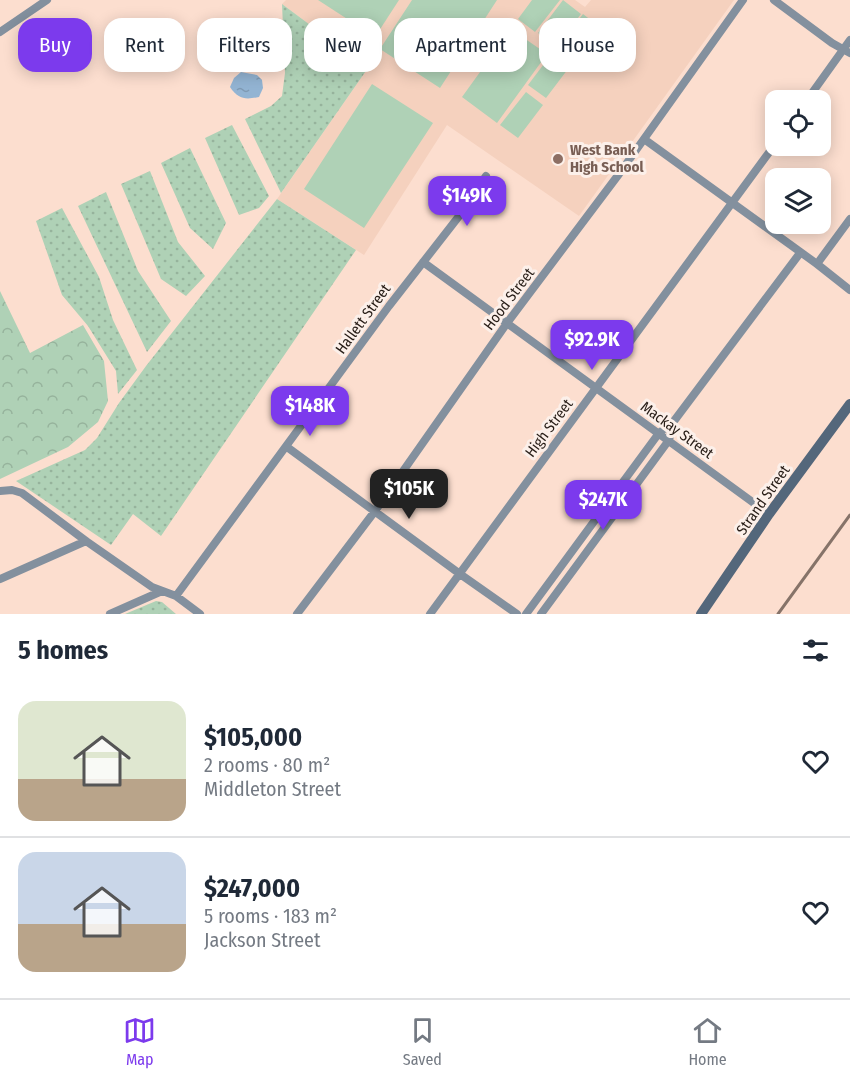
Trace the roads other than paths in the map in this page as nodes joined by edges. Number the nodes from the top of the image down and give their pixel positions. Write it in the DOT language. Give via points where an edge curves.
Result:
graph roads {
  1 [pos="47,0"];
  2 [pos="743,0"];
  3 [pos="774,0"];
  4 [pos="0,32"];
  5 [pos="850,40"];
  6 [pos="847,51"];
  7 [pos="815,90"];
  8 [pos="644,139"];
  9 [pos="766,156"];
  10 [pos="486,176"];
  11 [pos="732,202"];
  12 [pos="850,219"];
  13 [pos="800,253"];
  14 [pos="423,262"];
  15 [pos="817,264"];
  16 [pos="850,290"];
  17 [pos="507,323"];
  18 [pos="596,388"];
  19 [pos="850,404"];
  20 [pos="674,422"];
  21 [pos="659,433"];
  22 [pos="669,440"];
  23 [pos="287,447"];
  24 [pos="0,491"];
  25 [pos="375,511"];
  26 [pos="769,514"];
  27 [pos="86,541"];
  28 [pos="460,574"];
  29 [pos="0,579"];
  30 [pos="162,591"];
  31 [pos="176,596"];
  32 [pos="110,614"];
  33 [pos="200,614"];
  34 [pos="297,614"];
  35 [pos="430,614"];
  36 [pos="517,614"];
  37 [pos="526,614"];
  38 [pos="541,614"];
  39 [pos="701,614"];
  1 -- 4 [label="street"];
  2 -- 8 [label="street, Hood Street"];
  3 -- 6 [label="street"];
  5 -- 6 [label="street"];
  6 -- 7 [label="street"];
  8 -- 11 [label="street"];
  8 -- 17 [label="street, Hood Street"];
  9 -- 11 [label="street, High Street"];
  10 -- 14 [label="street, Hallett Street"];
  11 -- 13 [label="street"];
  11 -- 18 [label="street, High Street"];
  12 -- 15 [label="street"];
  13 -- 15 [label="street"];
  13 -- 20 [label="street"];
  14 -- 17 [label="street, Mackay Street"];
  14 -- 23 [label="street, Hallett Street"];
  15 -- 16 [label="street"];
  17 -- 18 [label="street, Mackay Street"];
  17 -- 25 [label="street, Hood Street"];
  18 -- 21 [label="street, Mackay Street"];
  18 -- 28 [label="street, High Street"];
  19 -- 26 [label="street, Strand Street"];
  20 -- 21 [label="street"];
  20 -- 22 [label="street"];
  21 -- 22 [label="street, Mackay Street"];
  21 -- 37 [label="street"];
  22 -- 26 [label="street, Mackay Street"];
  22 -- 38 [label="street"];
  23 -- 25 [label="street"];
  23 -- 31 [label="street, Hallett Street"];
  24 -- 27 [label="street" via="22,493"];
  25 -- 28 [label="street"];
  25 -- 34 [label="street, Hood Street"];
  26 -- 39 [label="street, Strand Street"];
  27 -- 29 [label="street"];
  27 -- 30 [label="street"];
  28 -- 35 [label="street, High Street"];
  28 -- 36 [label="street"];
  30 -- 31 [label="street"];
  30 -- 32 [label="street"];
  31 -- 33 [label="street"];
}
